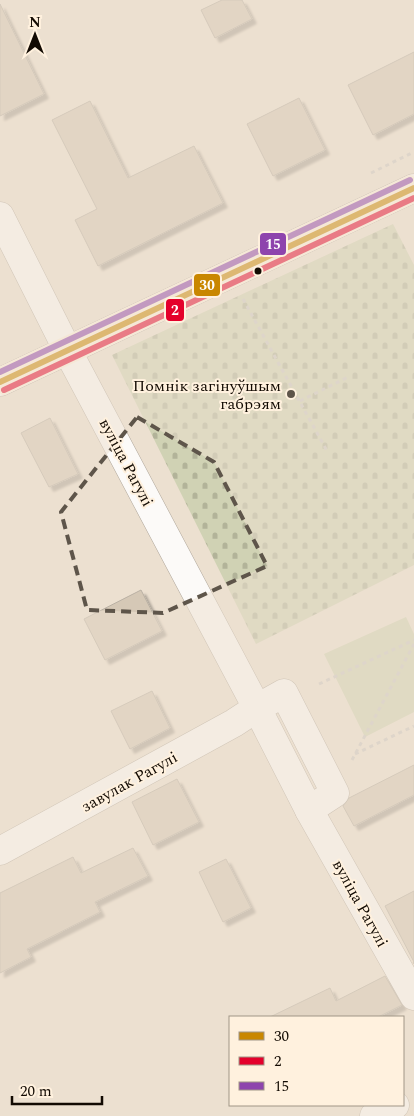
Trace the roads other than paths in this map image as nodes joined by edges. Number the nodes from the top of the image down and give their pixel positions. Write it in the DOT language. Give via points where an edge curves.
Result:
graph roads {
  1 [pos="414,188"];
  2 [pos="0,216"];
  3 [pos="67,350"];
  4 [pos="0,382"];
  5 [pos="257,708"];
  6 [pos="309,810"];
  7 [pos="0,851"];
  8 [pos="414,996"];
  9 [pos="393,1106"];
  10 [pos="374,1116"];
  1 -- 3 [label="street"];
  2 -- 3 [label="street, вуліца Рагулі"];
  3 -- 4 [label="street"];
  3 -- 5 [label="street, вуліца Рагулі"];
  5 -- 6 [label="street, вуліца Рагулі"];
  5 -- 6 [label="street" via="284,693 329,781"];
  5 -- 7 [label="street, завулак Рагулі"];
  6 -- 8 [label="street, вуліца Рагулі"];
  9 -- 10 [label="street"];
}
